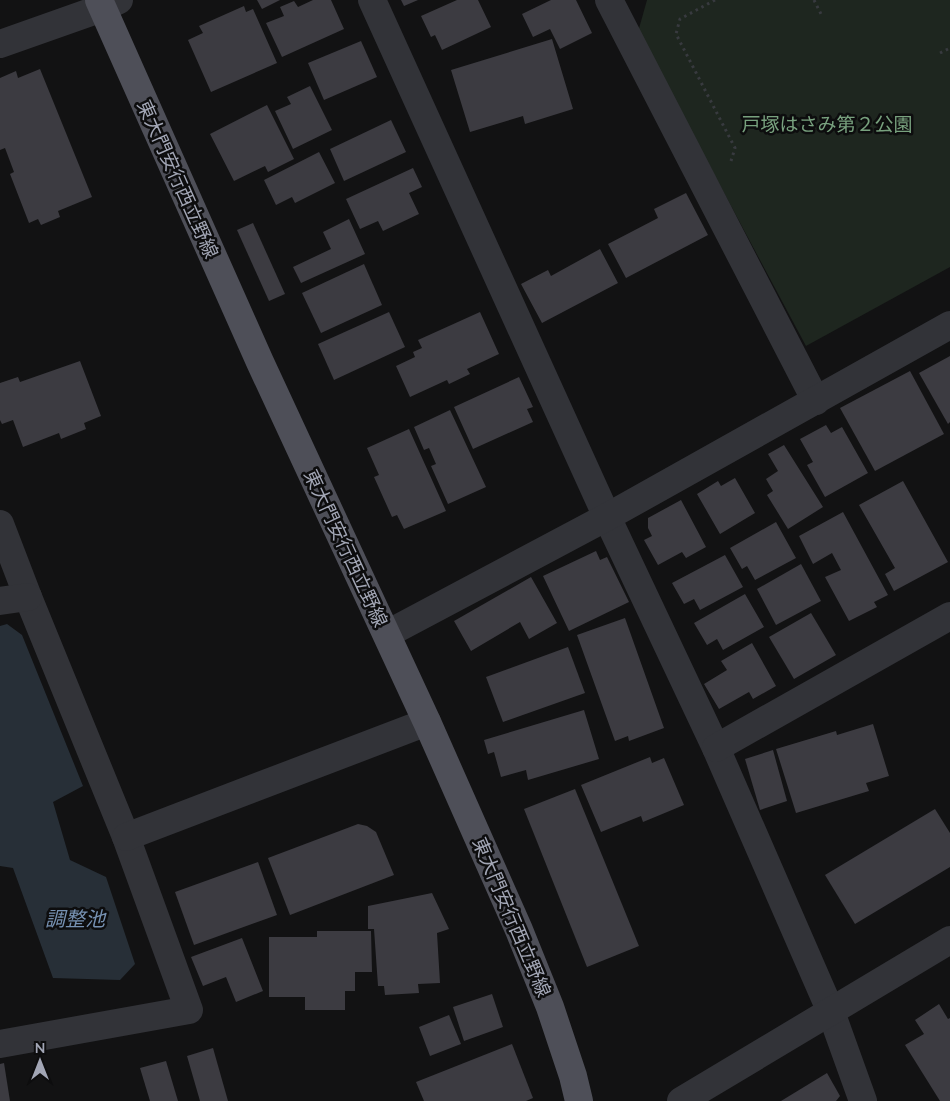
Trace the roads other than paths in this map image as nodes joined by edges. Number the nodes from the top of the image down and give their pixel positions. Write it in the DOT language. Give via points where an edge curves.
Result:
graph roads {
  1 [pos="372,0"];
  2 [pos="614,2"];
  3 [pos="107,3"];
  4 [pos="0,44"];
  5 [pos="950,325"];
  6 [pos="816,401"];
  7 [pos="607,517"];
  8 [pos="0,524"];
  9 [pos="28,597"];
  10 [pos="0,601"];
  11 [pos="950,616"];
  12 [pos="387,634"];
  13 [pos="427,722"];
  14 [pos="716,748"];
  15 [pos="126,838"];
  16 [pos="950,940"];
  17 [pos="831,1012"];
  18 [pos="0,1044"];
  19 [pos="579,1101"];
  20 [pos="681,1101"];
  21 [pos="863,1101"];
  1 -- 7 [label="street"];
  2 -- 6 [label="street"];
  3 -- 4 [label="street"];
  3 -- 12 [label="main road, 東大門安行西立野線" via="264,371"];
  5 -- 6 [label="street"];
  6 -- 7 [label="street"];
  7 -- 12 [label="street"];
  7 -- 14 [label="street"];
  8 -- 9 [label="street"];
  9 -- 10 [label="street"];
  9 -- 15 [label="street"];
  11 -- 14 [label="street"];
  12 -- 13 [label="main road, 東大門安行西立野線"];
  13 -- 15 [label="street"];
  13 -- 19 [label="main road, 東大門安行西立野線" via="550,1007"];
  14 -- 17 [label="street"];
  15 -- 18 [label="street" via="189,1010"];
  16 -- 17 [label="street"];
  17 -- 20 [label="street"];
  17 -- 21 [label="street"];
}
